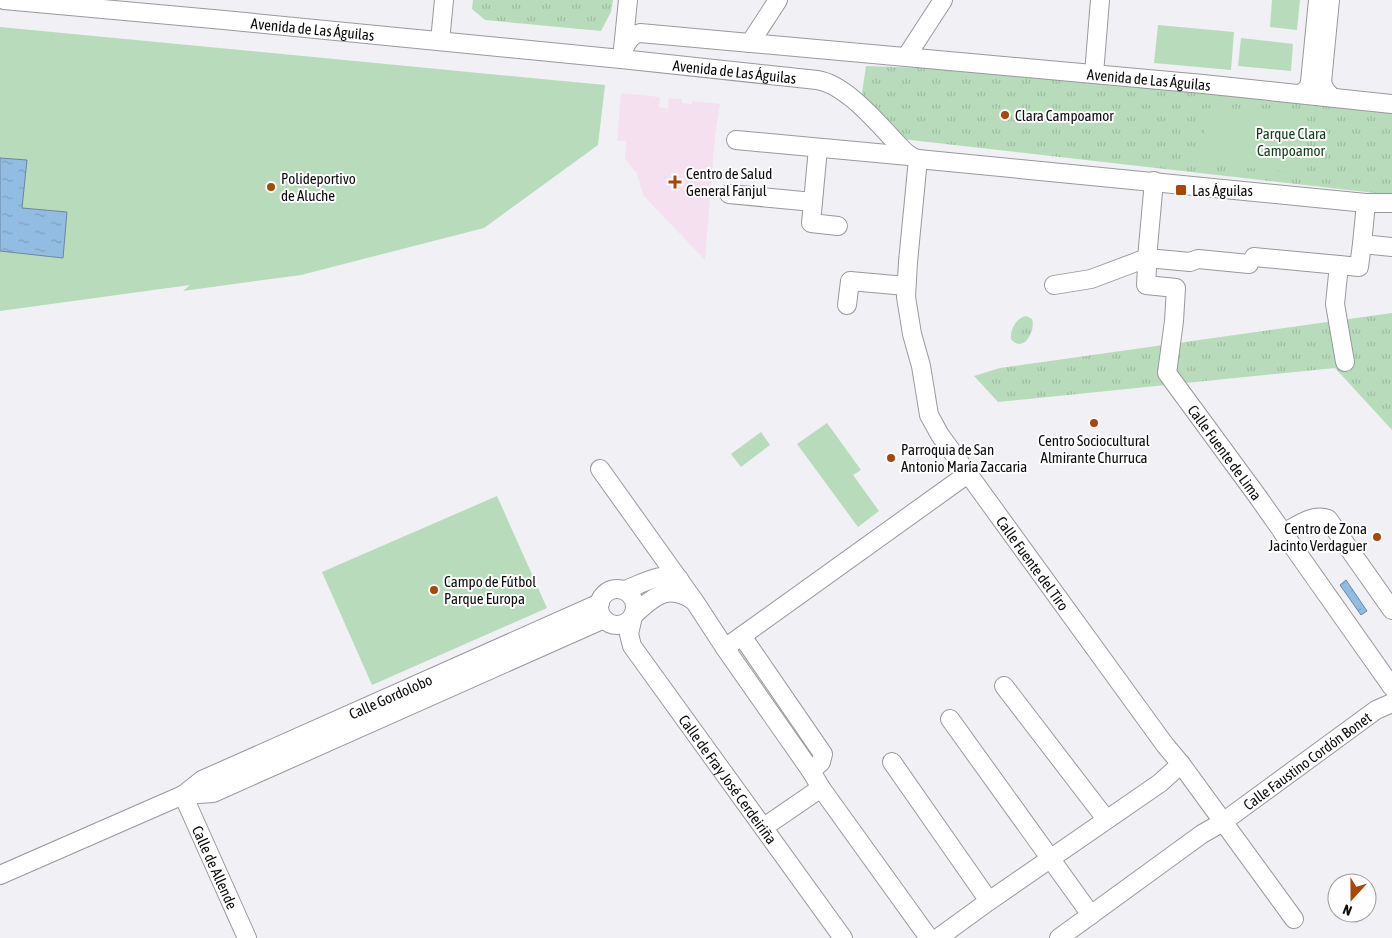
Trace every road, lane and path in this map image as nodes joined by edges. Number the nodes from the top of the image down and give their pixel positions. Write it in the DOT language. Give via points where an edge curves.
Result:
graph roads {
  1 [pos="4,0"];
  2 [pos="444,0"];
  3 [pos="628,0"];
  4 [pos="778,0"];
  5 [pos="943,0"];
  6 [pos="1100,0"];
  7 [pos="1318,0"];
  8 [pos="1330,0"];
  9 [pos="440,41"];
  10 [pos="750,43"];
  11 [pos="622,56"];
  12 [pos="906,58"];
  13 [pos="1094,74"];
  14 [pos="1302,93"];
  15 [pos="1331,96"];
  16 [pos="1392,104"];
  17 [pos="736,140"];
  18 [pos="818,148"];
  19 [pos="914,157"];
  20 [pos="1154,181"];
  21 [pos="729,194"];
  22 [pos="813,202"];
  23 [pos="1366,203"];
  24 [pos="1392,203"];
  25 [pos="838,226"];
  26 [pos="1362,244"];
  27 [pos="1392,247"];
  28 [pos="1147,263"];
  29 [pos="1339,265"];
  30 [pos="1054,285"];
  31 [pos="906,286"];
  32 [pos="847,305"];
  33 [pos="1345,362"];
  34 [pos="600,470"];
  35 [pos="969,473"];
  36 [pos="1283,533"];
  37 [pos="679,579"];
  38 [pos="625,590"];
  39 [pos="695,602"];
  40 [pos="1392,610"];
  41 [pos="602,611"];
  42 [pos="634,615"];
  43 [pos="742,636"];
  44 [pos="725,648"];
  45 [pos="1391,684"];
  46 [pos="1004,686"];
  47 [pos="1392,703"];
  48 [pos="950,719"];
  49 [pos="892,762"];
  50 [pos="1180,764"];
  51 [pos="811,771"];
  52 [pos="821,788"];
  53 [pos="183,795"];
  54 [pos="1106,819"];
  55 [pos="1223,822"];
  56 [pos="764,827"];
  57 [pos="1051,859"];
  58 [pos="0,875"];
  59 [pos="988,901"];
  60 [pos="1091,915"];
  61 [pos="1294,919"];
  62 [pos="247,938"];
  63 [pos="843,938"];
  64 [pos="929,938"];
  65 [pos="938,938"];
  66 [pos="1058,938"];
  1 -- 9 [label="street, Avenida de Las Águilas"];
  2 -- 9 [label="street"];
  3 -- 11 [label="street"];
  4 -- 10 [label="street, Avenida de Las Águilas"];
  5 -- 12 [label="street"];
  6 -- 13 [label="street"];
  7 -- 14 [label="street" via="1310,82"];
  8 -- 15 [label="street" via="1322,82"];
  9 -- 11 [label="street, Avenida de Las Águilas"];
  10 -- 11 [label="street, Avenida de Las Águilas" via="640,33 633,35"];
  10 -- 12 [label="street, Avenida de Las Águilas"];
  11 -- 19 [label="street, Avenida de Las Águilas" via="822,81 854,100"];
  12 -- 13 [label="street, Avenida de Las Águilas"];
  13 -- 14 [label="street, Avenida de Las Águilas"];
  14 -- 15 [label="street, Avenida de Las Águilas"];
  15 -- 16 [label="street, Avenida de Las Águilas"];
  17 -- 18 [label="street"];
  18 -- 19 [label="street"];
  18 -- 22 [label="street"];
  19 -- 20 [label="street"];
  19 -- 31 [label="street, Calle Fuente del Tiro"];
  20 -- 23 [label="street"];
  20 -- 28 [label="street"];
  21 -- 22 [label="street"];
  22 -- 25 [label="street" via="811,223"];
  23 -- 24 [label="street"];
  23 -- 26 [label="street"];
  26 -- 27 [label="street"];
  26 -- 29 [label="street" via="1359,267"];
  28 -- 29 [label="street" via="1252,260"];
  28 -- 30 [label="street" via="1091,279"];
  28 -- 36 [label="street, Calle Fuente de Lima" via="1146,285 1176,288 1167,373"];
  29 -- 33 [label="street" via="1335,304"];
  31 -- 32 [label="street" via="850,281"];
  31 -- 35 [label="street, Calle Fuente del Tiro" via="912,334 929,415"];
  34 -- 37 [label="street"];
  35 -- 43 [label="street"];
  35 -- 50 [label="street, Calle Fuente del Tiro"];
  36 -- 40 [label="street" via="1312,518 1322,516 1328,519"];
  36 -- 45 [label="street, Calle Fuente de Lima"];
  37 -- 38 [label="street" via="659,577"];
  37 -- 39 [label="street"];
  38 -- 41 [label="street" via="614,589 605,594"];
  38 -- 42 [label="street" via="633,598"];
  39 -- 42 [label="street" via="684,594 667,592"];
  39 -- 44 [label="street"];
  41 -- 42 [label="street" via="608,623 620,625"];
  41 -- 53 [label="street, Calle Gordolobo" via="202,780"];
  42 -- 56 [label="street, Calle de Fray José Cerdeiriña" via="628,634 632,646"];
  43 -- 44 [label="street"];
  43 -- 51 [label="street" via="823,754 821,762"];
  44 -- 51 [label="street"];
  46 -- 54 [label="street"];
  47 -- 55 [label="street, Calle Faustino Cordón Bonet" via="1376,710"];
  48 -- 57 [label="street"];
  49 -- 59 [label="street"];
  50 -- 54 [label="street" via="1160,783"];
  50 -- 55 [label="street, Calle Fuente del Tiro"];
  51 -- 52 [label="street"];
  52 -- 56 [label="street"];
  52 -- 64 [label="street"];
  53 -- 58 [label="street, Calle Gordolobo"];
  53 -- 62 [label="street, Calle de Allende"];
  54 -- 57 [label="street"];
  55 -- 60 [label="street, Calle Faustino Cordón Bonet"];
  55 -- 61 [label="street, Calle Fuente del Tiro"];
  56 -- 63 [label="street, Calle de Fray José Cerdeiriña"];
  57 -- 59 [label="street"];
  57 -- 60 [label="street"];
  59 -- 65 [label="street"];
  60 -- 66 [label="street, Calle Faustino Cordón Bonet"];
}
